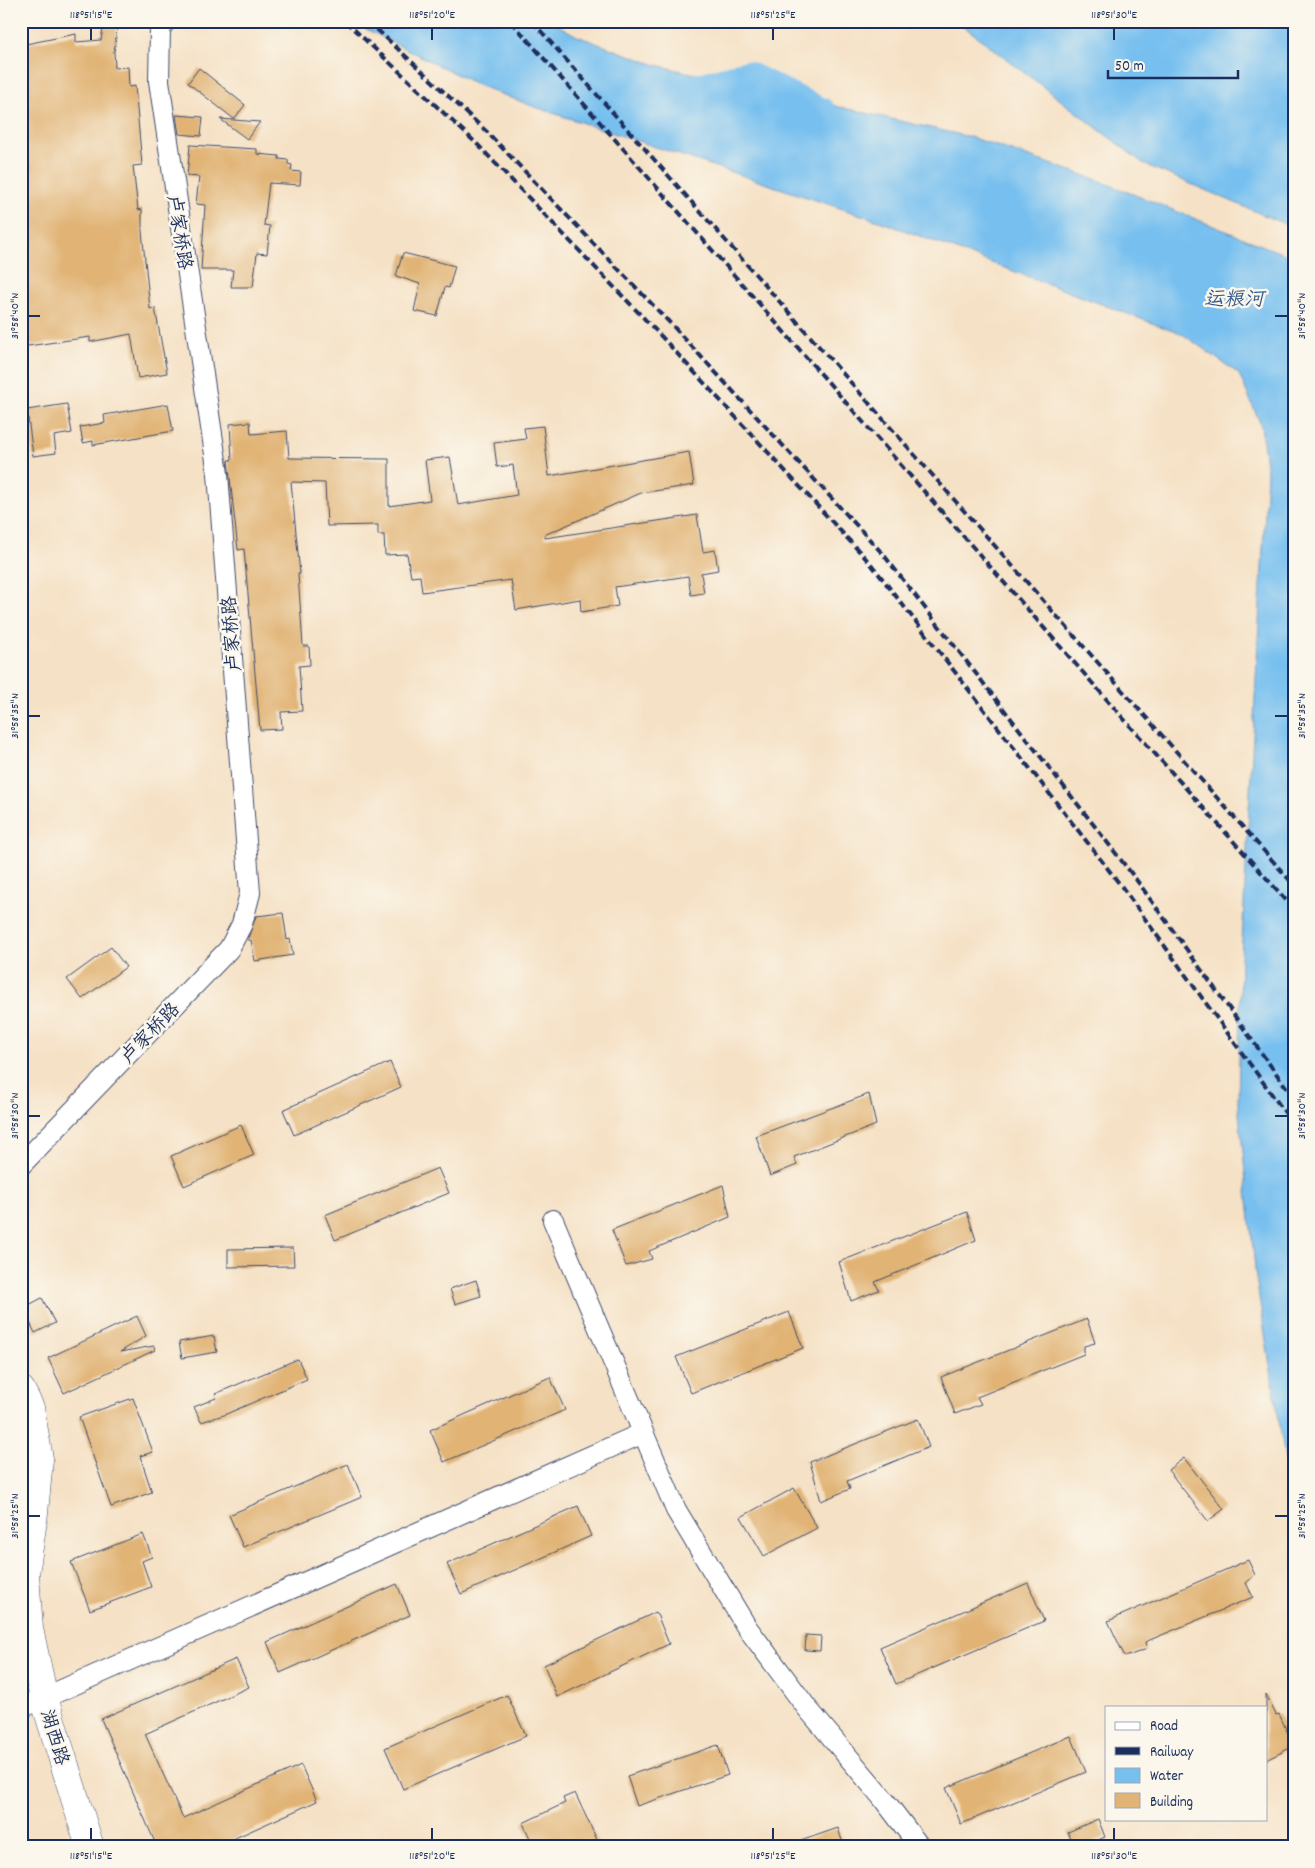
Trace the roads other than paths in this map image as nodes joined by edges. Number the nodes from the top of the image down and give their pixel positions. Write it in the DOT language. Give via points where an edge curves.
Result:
graph roads {
  1 [pos="166,21"];
  2 [pos="21,1165"];
  3 [pos="553,1220"];
  4 [pos="21,1390"];
  5 [pos="643,1432"];
  6 [pos="33,1703"];
  7 [pos="90,1847"];
  8 [pos="920,1847"];
  1 -- 2 [label="street, 卢家桥路" via="160,29 159,81 218,474 250,893 242,924 229,949"];
  3 -- 5 [label="street"];
  4 -- 6 [label="street, 湖西路" via="30,1408 39,1459 25,1574"];
  5 -- 6 [label="street"];
  5 -- 8 [label="street" via="676,1510 746,1626 807,1708"];
  6 -- 7 [label="street, 湖西路"];
}
